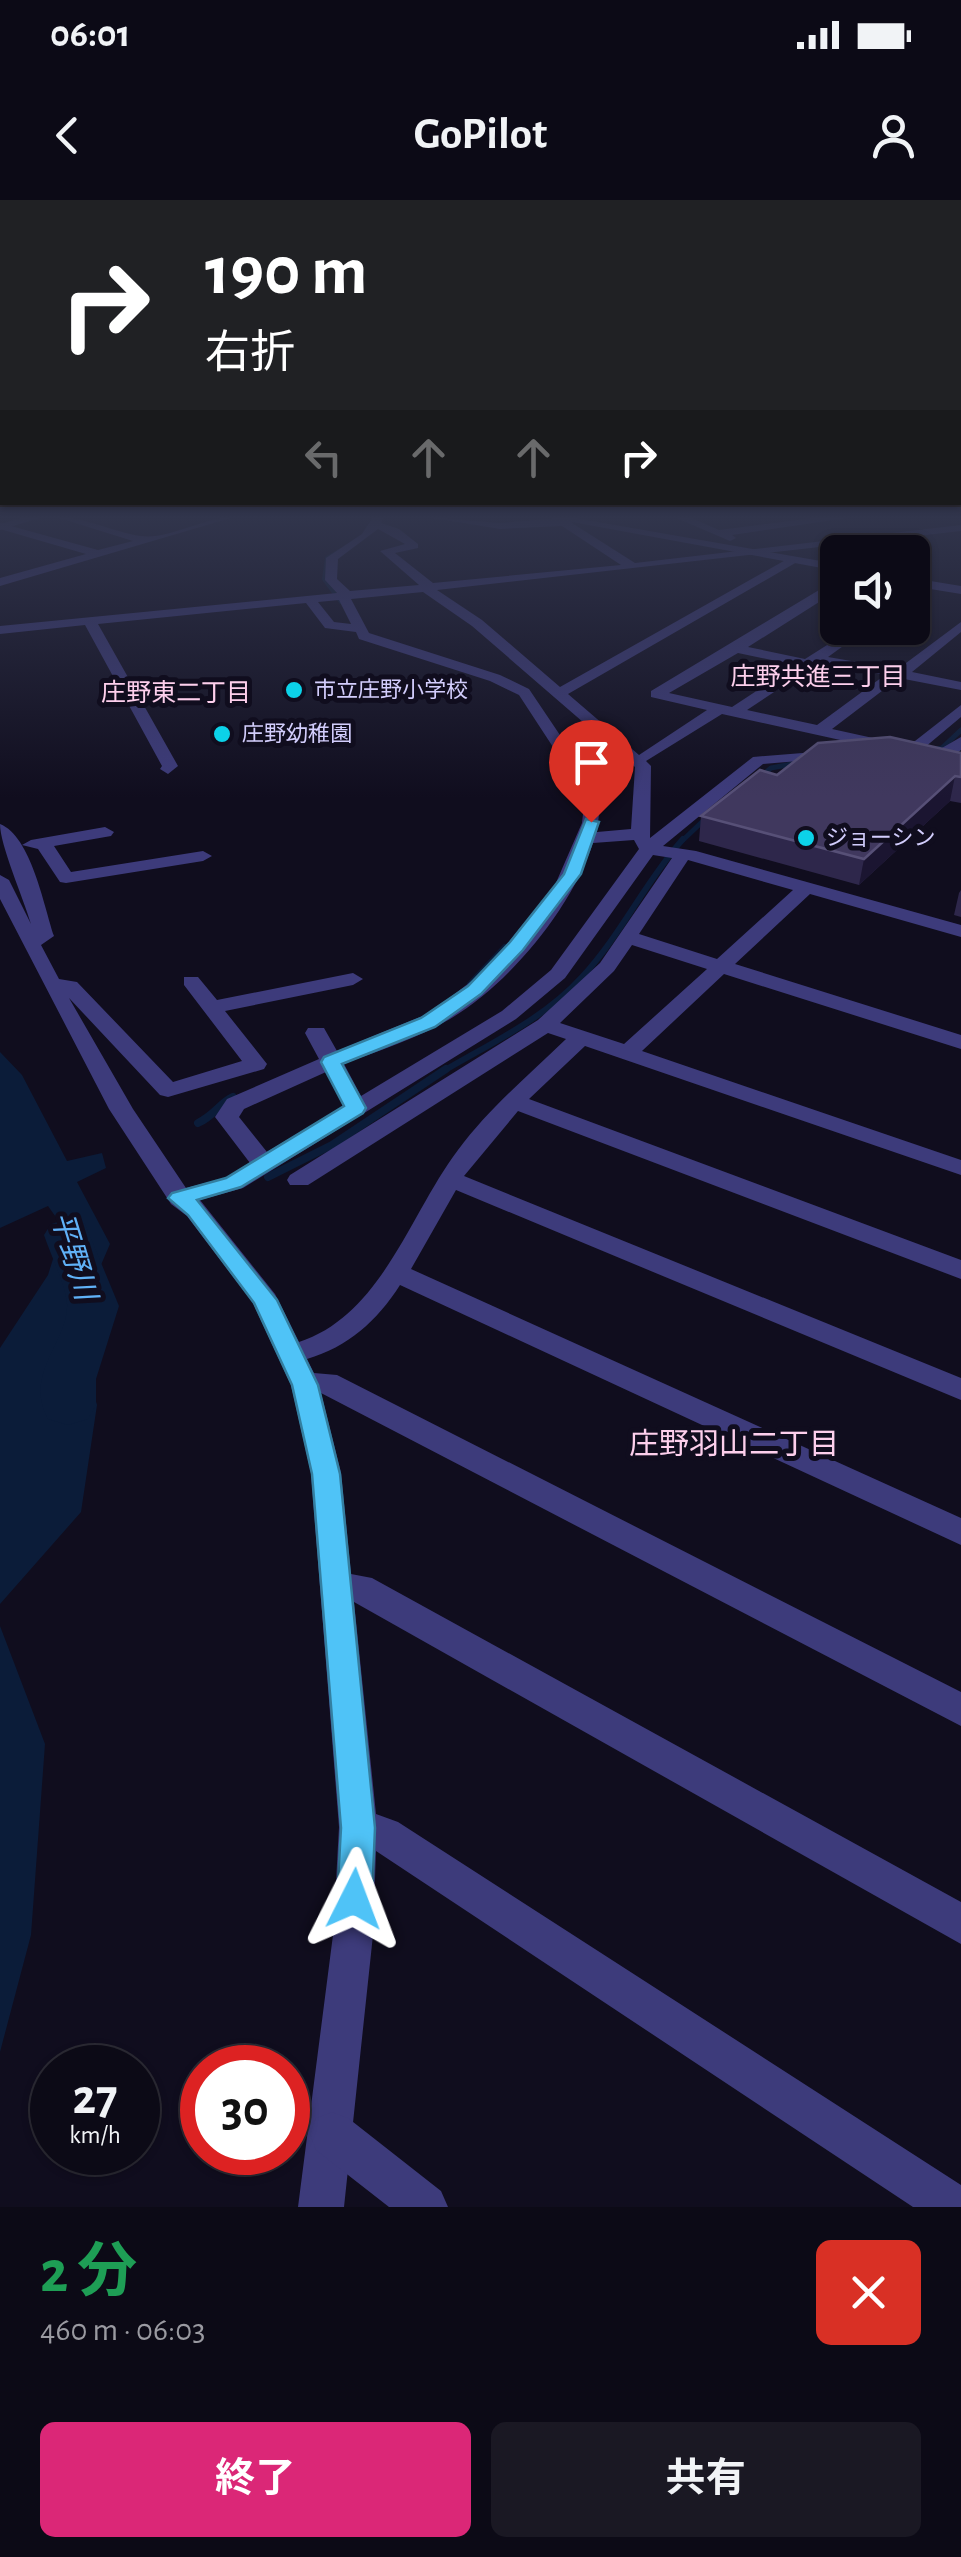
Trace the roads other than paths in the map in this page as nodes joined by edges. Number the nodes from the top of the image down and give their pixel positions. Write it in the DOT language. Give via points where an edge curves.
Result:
graph roads {
  1 [pos="203,611"];
  2 [pos="319,611"];
  3 [pos="346,611"];
  4 [pos="461,611"];
  5 [pos="704,611"];
  6 [pos="796,611"];
  7 [pos="90,622"];
  8 [pos="961,626"];
  9 [pos="352,629"];
  10 [pos="0,630"];
  11 [pos="836,645"];
  12 [pos="736,648"];
  13 [pos="810,662"];
  14 [pos="898,673"];
  15 [pos="961,686"];
  16 [pos="560,692"];
  17 [pos="572,704"];
  18 [pos="961,709"];
  19 [pos="537,710"];
  20 [pos="727,711"];
  21 [pos="818,732"];
  22 [pos="961,742"];
  23 [pos="900,747"];
  24 [pos="879,749"];
  25 [pos="646,756"];
  26 [pos="928,760"];
  27 [pos="168,769"];
  28 [pos="961,769"];
  29 [pos="0,828"];
  30 [pos="106,832"];
  31 [pos="586,838"];
  32 [pos="44,842"];
  33 [pos="647,844"];
  34 [pos="16,847"];
  35 [pos="683,855"];
  36 [pos="203,856"];
  37 [pos="0,880"];
  38 [pos="806,888"];
  39 [pos="961,931"];
  40 [pos="627,937"];
  41 [pos="33,946"];
  42 [pos="720,966"];
  43 [pos="353,978"];
  44 [pos="191,981"];
  45 [pos="53,984"];
  46 [pos="212,1008"];
  47 [pos="546,1025"];
  48 [pos="581,1037"];
  49 [pos="961,1042"];
  50 [pos="325,1051"];
  51 [pos="627,1053"];
  52 [pos="516,1102"];
  53 [pos="356,1108"];
  54 [pos="264,1163"];
  55 [pos="961,1168"];
  56 [pos="299,1180"];
  57 [pos="451,1180"];
  58 [pos="180,1198"];
  59 [pos="961,1270"];
  60 [pos="394,1272"];
  61 [pos="299,1370"];
  62 [pos="961,1390"];
  63 [pos="961,1532"];
  64 [pos="338,1588"];
  65 [pos="961,1710"];
  66 [pos="358,1828"];
  67 [pos="961,1924"];
  68 [pos="332,2134"];
  69 [pos="321,2207"];
  70 [pos="425,2207"];
  71 [pos="954,2207"];
  1 -- 7 [label="street"];
  2 -- 9 [label="street" via="330,625"];
  3 -- 9 [label="street"];
  4 -- 16 [label="street"];
  5 -- 16 [label="street"];
  6 -- 12 [label="street"];
  7 -- 10 [label="street"];
  7 -- 27 [label="street"];
  8 -- 14 [label="street"];
  9 -- 19 [label="street" via="516,687"];
  11 -- 13 [label="street"];
  12 -- 13 [label="street"];
  12 -- 20 [label="street" via="656,694"];
  13 -- 14 [label="street"];
  13 -- 20 [label="street"];
  14 -- 15 [label="street"];
  14 -- 21 [label="street"];
  16 -- 17 [label="street"];
  17 -- 19 [label="street"];
  17 -- 33 [label="street" via="643,766"];
  18 -- 23 [label="street" via="919,745"];
  19 -- 31 [label="street" via="593,796"];
  20 -- 21 [label="street"];
  20 -- 25 [label="street"];
  21 -- 24 [label="street"];
  22 -- 26 [label="street"];
  23 -- 24 [label="street"];
  23 -- 26 [label="street"];
  24 -- 33 [label="street" via="760,760"];
  26 -- 28 [label="street"];
  29 -- 34 [label="street"];
  30 -- 32 [label="street"];
  31 -- 33 [label="street"];
  31 -- 50 [label="street" via="572,874 474,990 428,1022"];
  32 -- 34 [label="street"];
  32 -- 36 [label="street" via="66,878"];
  33 -- 35 [label="street"];
  33 -- 53 [label="street" via="548,985"];
  34 -- 41 [label="street" via="44,936"];
  35 -- 38 [label="street"];
  35 -- 40 [label="street"];
  37 -- 41 [label="street"];
  38 -- 39 [label="street"];
  38 -- 42 [label="street"];
  40 -- 42 [label="street"];
  40 -- 47 [label="street" via="598,978"];
  41 -- 45 [label="street"];
  42 -- 49 [label="street"];
  42 -- 51 [label="street"];
  43 -- 46 [label="street"];
  44 -- 46 [label="street"];
  45 -- 46 [label="street" via="70,986 168,1090 256,1064"];
  45 -- 58 [label="street" via="121,1109"];
  47 -- 48 [label="street"];
  47 -- 56 [label="street"];
  48 -- 51 [label="street"];
  48 -- 52 [label="street"];
  50 -- 53 [label="street"];
  50 -- 54 [label="street" via="235,1104 226,1117"];
  51 -- 55 [label="street"];
  52 -- 57 [label="street"];
  52 -- 59 [label="street"];
  53 -- 54 [label="street"];
  54 -- 58 [label="street" via="234,1182"];
  57 -- 60 [label="street"];
  57 -- 62 [label="street"];
  58 -- 61 [label="street" via="264,1300"];
  60 -- 61 [label="street" via="356,1319"];
  60 -- 63 [label="street"];
  61 -- 64 [label="street" via="326,1474"];
  61 -- 65 [label="street"];
  64 -- 66 [label="street"];
  64 -- 67 [label="street" via="360,1588"];
  66 -- 68 [label="street"];
  66 -- 71 [label="street" via="386,1835"];
  68 -- 69 [label="street"];
  68 -- 70 [label="street"];
}
